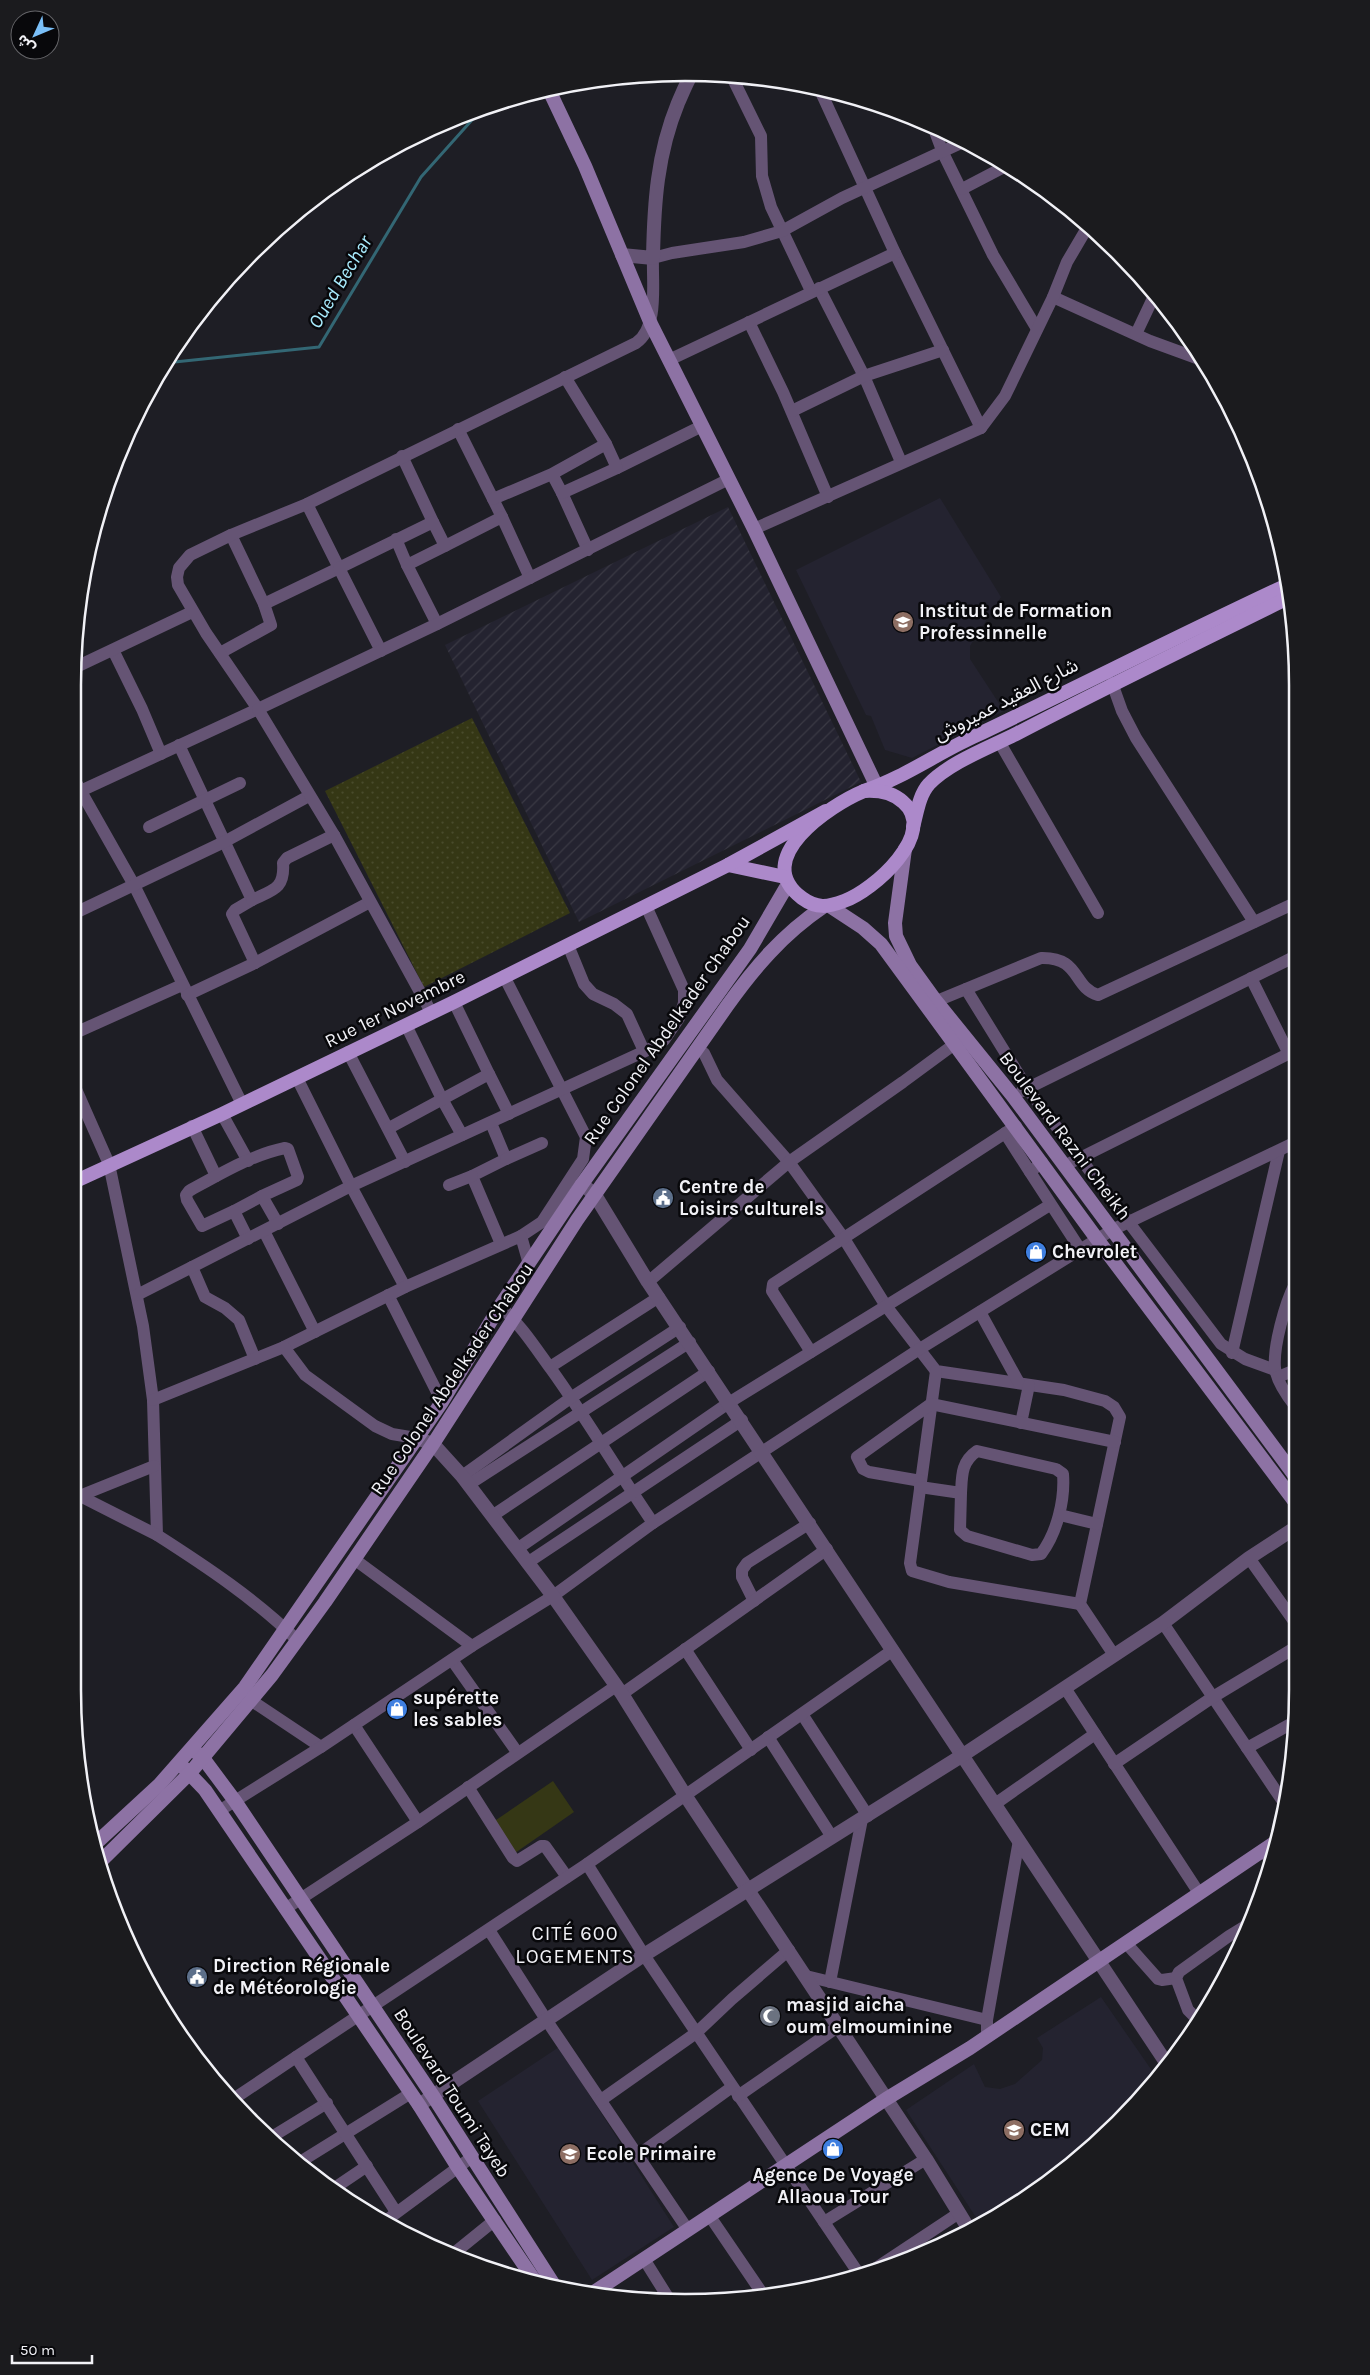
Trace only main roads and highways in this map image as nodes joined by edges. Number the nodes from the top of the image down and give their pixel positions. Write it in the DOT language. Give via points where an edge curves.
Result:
graph roads {
  1 [pos="551,97"];
  2 [pos="1281,588"];
  3 [pos="1283,600"];
  4 [pos="877,791"];
  5 [pos="826,811"];
  6 [pos="912,827"];
  7 [pos="905,849"];
  8 [pos="728,865"];
  9 [pos="786,881"];
  10 [pos="827,907"];
  11 [pos="932,1003"];
  12 [pos="81,1178"];
  13 [pos="1289,1468"];
  14 [pos="1289,1494"];
  15 [pos="198,1754"];
  16 [pos="179,1763"];
  17 [pos="190,1773"];
  18 [pos="100,1839"];
  19 [pos="1266,1853"];
  20 [pos="105,1857"];
  21 [pos="530,2273"];
  22 [pos="549,2278"];
  23 [pos="600,2288"];
  1 -- 4 [label="main road" via="585,166 651,324 754,529"];
  2 -- 4 [label="main road, شارع العقيد عميروش" via="960,742"];
  3 -- 6 [label="main road, شارع العقيد عميروش" via="980,750 929,784 922,794"];
  4 -- 5 [label="main road"];
  4 -- 6 [label="main road" via="894,795 906,805 912,817"];
  5 -- 8 [label="main road, Rue 1er Novembre"];
  5 -- 9 [label="main road" via="793,846 787,861"];
  6 -- 7 [label="main road"];
  7 -- 10 [label="main road" via="883,877 866,890"];
  7 -- 11 [label="main road, Boulevard Razni Cheikh" via="896,901 896,936"];
  8 -- 9 [label="main road"];
  8 -- 12 [label="main road, Rue 1er Novembre" via="454,1002"];
  9 -- 10 [label="main road" via="806,901"];
  9 -- 15 [label="main road, Rue Colonel Abdelkader Chabou" via="750,950 582,1184 500,1306 442,1402"];
  10 -- 11 [label="main road, Boulevard Razni Cheikh" via="863,928 881,944"];
  10 -- 15 [label="main road, Rue Colonel Abdelkader Chabou" via="800,923 752,971 595,1195 433,1444 297,1640 252,1701"];
  11 -- 13 [label="main road, Boulevard Razni Cheikh" via="1012,1096"];
  11 -- 14 [label="main road, Boulevard Razni Cheikh" via="1010,1129 1042,1162"];
  15 -- 16 [label="main road, Rue Colonel Abdelkader Chabou"];
  15 -- 17 [label="main road, Rue Colonel Abdelkader Chabou"];
  15 -- 22 [label="main road, Boulevard Toumi Tayeb" via="235,1801 374,2007"];
  16 -- 17 [label="main road, Boulevard Toumi Tayeb"];
  16 -- 18 [label="main road, Rue Colonel Abdelkader Chabou"];
  17 -- 20 [label="main road, Rue Colonel Abdelkader Chabou"];
  17 -- 21 [label="main road, Boulevard Toumi Tayeb" via="219,1810"];
  19 -- 23 [label="main road" via="1199,1893 987,2036 784,2165"];
}
